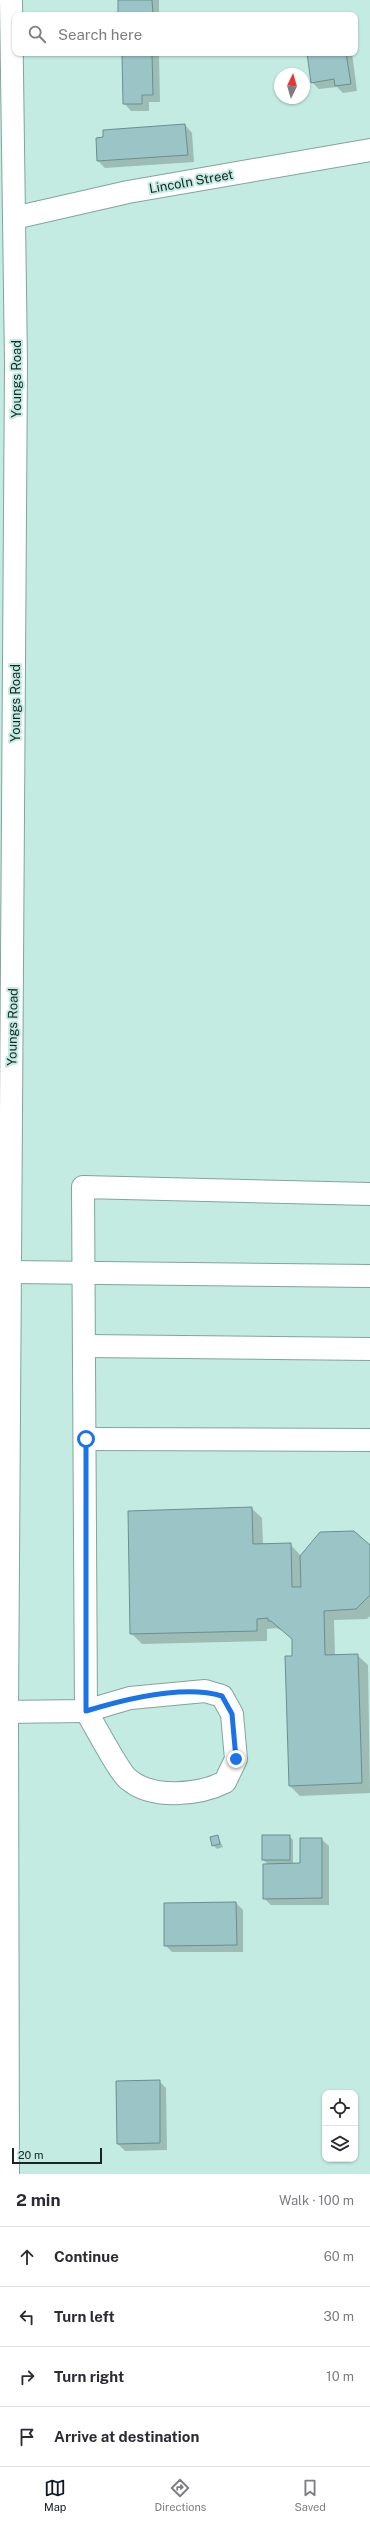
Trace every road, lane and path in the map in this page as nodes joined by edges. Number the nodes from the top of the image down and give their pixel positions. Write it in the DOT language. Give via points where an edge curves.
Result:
graph roads {
  1 [pos="11,0"];
  2 [pos="370,150"];
  3 [pos="14,218"];
  4 [pos="7,771"];
  5 [pos="370,1194"];
  6 [pos="10,1272"];
  7 [pos="84,1274"];
  8 [pos="370,1276"];
  9 [pos="85,1346"];
  10 [pos="370,1349"];
  11 [pos="86,1439"];
  12 [pos="370,1440"];
  13 [pos="86,1711"];
  14 [pos="4,1712"];
  15 [pos="8,2174"];
  1 -- 3 [label="street, Youngs Road"];
  2 -- 3 [label="street, Lincoln Street" via="128,192"];
  3 -- 4 [label="street, Youngs Road"];
  4 -- 6 [label="street, Youngs Road"];
  5 -- 7 [label="street" via="83,1187"];
  6 -- 7 [label="street"];
  6 -- 14 [label="street, Youngs Road"];
  7 -- 8 [label="street"];
  7 -- 9 [label="street"];
  9 -- 10 [label="street"];
  9 -- 11 [label="street"];
  11 -- 12 [label="street"];
  11 -- 13 [label="street"];
  13 -- 13 [label="street" via="127,1779 149,1789 172,1793 210,1790 225,1782 236,1759 232,1714 222,1696 205,1691 130,1698"];
  13 -- 14 [label="street"];
  14 -- 15 [label="street, Youngs Road"];
}
